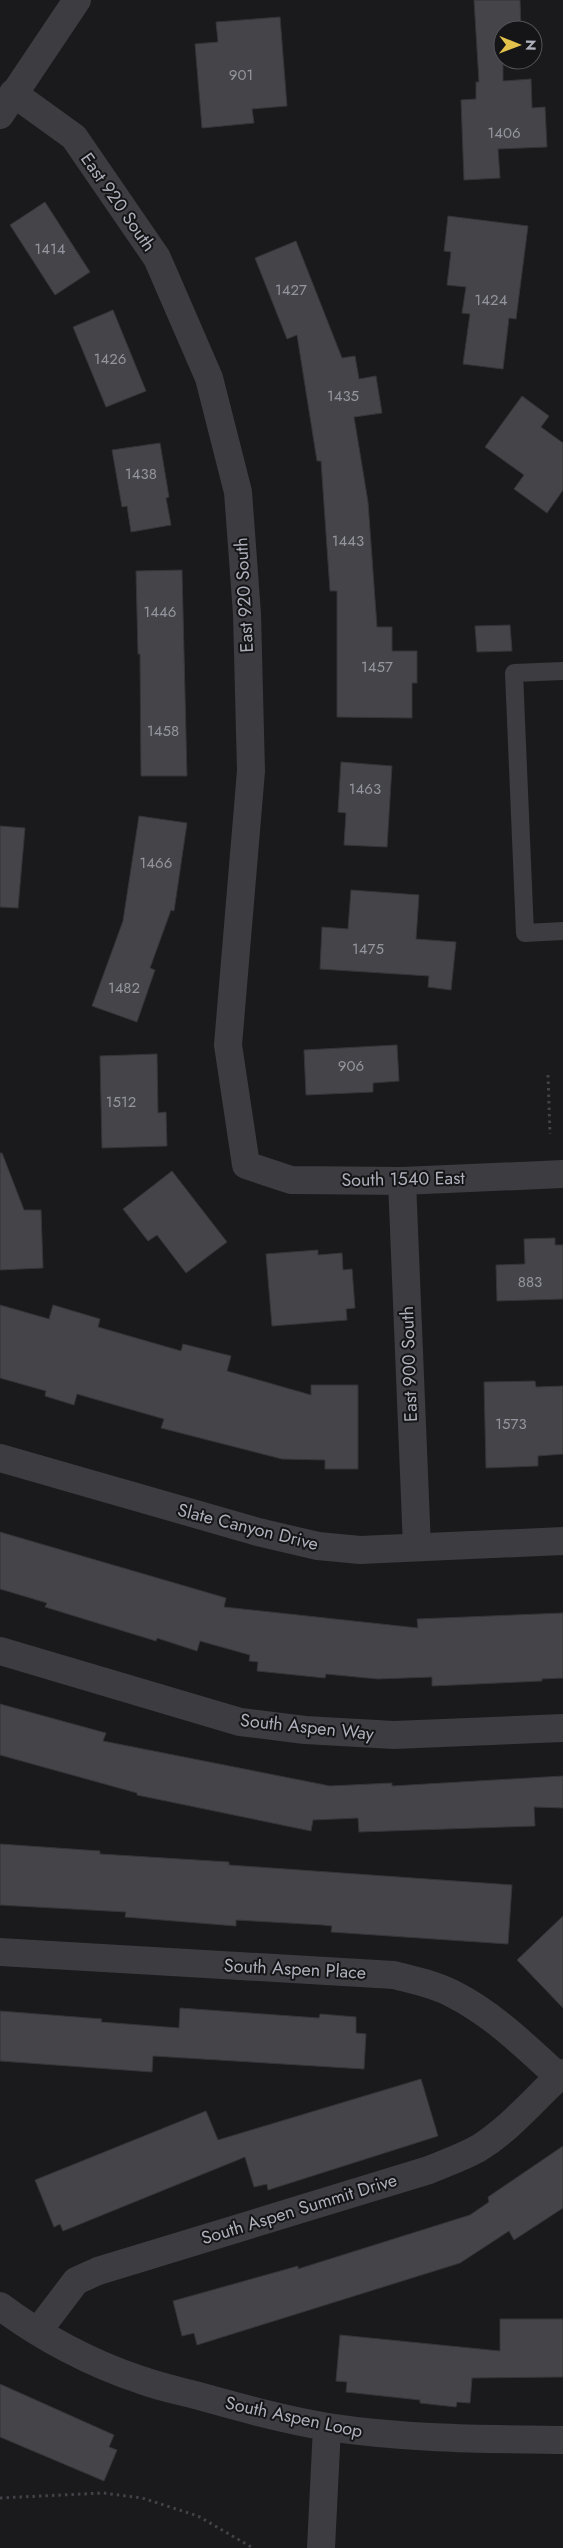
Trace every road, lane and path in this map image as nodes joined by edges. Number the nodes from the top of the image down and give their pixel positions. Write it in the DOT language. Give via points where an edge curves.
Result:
graph roads {
  1 [pos="77,0"];
  2 [pos="7,104"];
  3 [pos="563,671"];
  4 [pos="563,931"];
  5 [pos="548,1075"];
  6 [pos="550,1134"];
  7 [pos="246,1165"];
  8 [pos="563,1174"];
  9 [pos="402,1181"];
  10 [pos="0,1458"];
  11 [pos="563,1542"];
  12 [pos="417,1548"];
  13 [pos="0,1652"];
  14 [pos="563,1728"];
  15 [pos="0,1952"];
  16 [pos="561,2075"];
  17 [pos="0,2306"];
  18 [pos="38,2331"];
  19 [pos="327,2427"];
  20 [pos="563,2440"];
  21 [pos="0,2498"];
  22 [pos="253,2548"];
  23 [pos="320,2548"];
  1 -- 2 [label="street"];
  2 -- 7 [label="street, East 920 South" via="74,137 157,258 209,378 238,492 247,614 251,771 228,1045"];
  3 -- 4 [label="lane" via="514,673 525,933"];
  5 -- 6 [label="path"];
  7 -- 9 [label="street, South 1540 East" via="291,1180"];
  8 -- 9 [label="street, South 1540 East"];
  9 -- 12 [label="street, East 900 South"];
  10 -- 12 [label="street, Slate Canyon Drive" via="258,1532 318,1546 360,1550"];
  11 -- 12 [label="street, Slate Canyon Drive"];
  13 -- 14 [label="street, South Aspen Way" via="240,1722 394,1735"];
  15 -- 16 [label="street, South Aspen Place" via="394,1975 452,1993 476,2007"];
  16 -- 18 [label="street, South Aspen Summit Drive" via="502,2130 456,2159 98,2271 76,2281"];
  17 -- 18 [label="street, South Aspen Loop"];
  18 -- 19 [label="street, South Aspen Loop" via="108,2368 141,2380 241,2408"];
  19 -- 20 [label="street, South Aspen Loop" via="449,2439"];
  19 -- 23 [label="street"];
  21 -- 22 [label="path" via="103,2493 142,2498 198,2516"];
}
